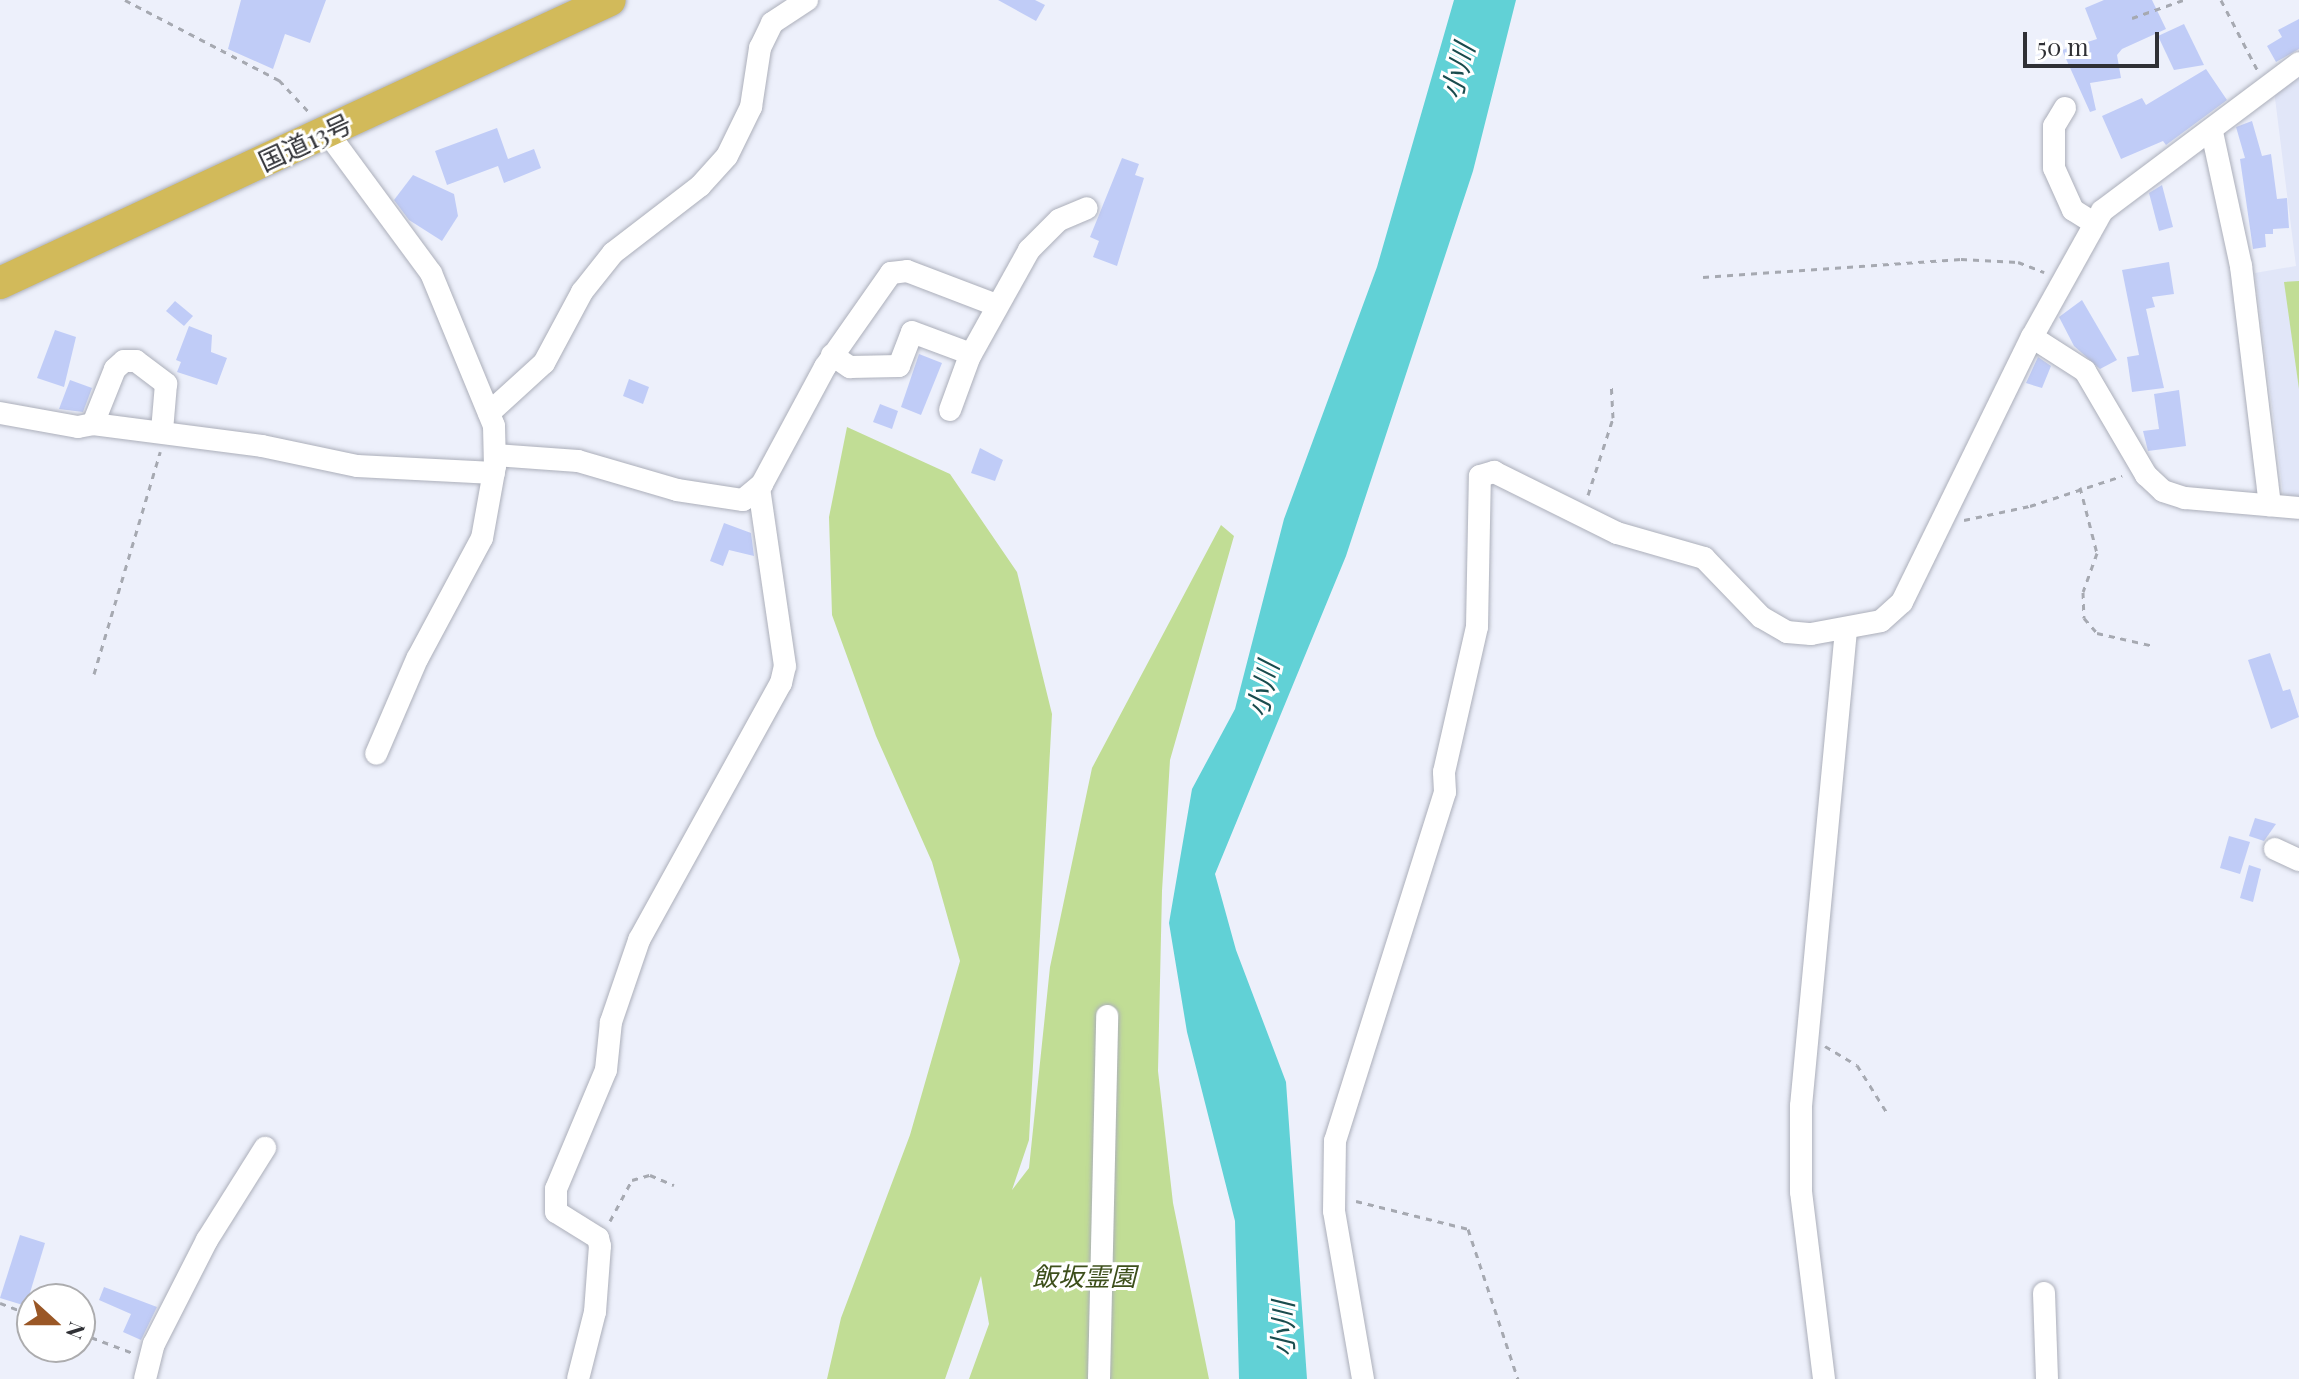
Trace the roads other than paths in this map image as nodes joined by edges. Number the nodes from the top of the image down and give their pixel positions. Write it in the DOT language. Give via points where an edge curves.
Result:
graph roads {
  1 [pos="610,0"];
  2 [pos="807,0"];
  3 [pos="2299,63"];
  4 [pos="2065,108"];
  5 [pos="327,132"];
  6 [pos="2212,132"];
  7 [pos="1087,208"];
  8 [pos="2094,223"];
  9 [pos="0,283"];
  10 [pos="996,305"];
  11 [pos="2032,337"];
  12 [pos="971,354"];
  13 [pos="832,355"];
  14 [pos="950,410"];
  15 [pos="0,413"];
  16 [pos="489,413"];
  17 [pos="93,424"];
  18 [pos="164,432"];
  19 [pos="495,464"];
  20 [pos="759,488"];
  21 [pos="2270,505"];
  22 [pos="2299,508"];
  23 [pos="1846,630"];
  24 [pos="376,754"];
  25 [pos="2275,849"];
  26 [pos="2299,860"];
  27 [pos="1107,1016"];
  28 [pos="265,1148"];
  29 [pos="2044,1293"];
  30 [pos="146,1370"];
  31 [pos="579,1379"];
  32 [pos="588,1379"];
  33 [pos="1099,1379"];
  34 [pos="1363,1379"];
  35 [pos="1824,1379"];
  36 [pos="2047,1379"];
  1 -- 5 [label="highway, 国道13号"];
  2 -- 16 [label="street" via="772,23 760,48 751,107 720,165 613,253 582,292 544,363"];
  3 -- 6 [label="street"];
  4 -- 8 [label="street" via="2054,126 2054,168 2073,210"];
  5 -- 9 [label="highway, 国道13号"];
  5 -- 16 [label="street" via="431,273"];
  6 -- 8 [label="street" via="2113,201"];
  6 -- 21 [label="street" via="2241,266"];
  7 -- 10 [label="street" via="1059,220 1042,235"];
  8 -- 11 [label="street"];
  10 -- 12 [label="street"];
  10 -- 13 [label="street" via="899,269"];
  11 -- 21 [label="street" via="2085,371 2146,475 2163,491 2185,498"];
  11 -- 23 [label="street" via="1902,602 1881,621"];
  12 -- 13 [label="street" via="912,332 899,366 850,367"];
  12 -- 14 [label="street"];
  13 -- 20 [label="street"];
  15 -- 17 [label="street" via="78,427"];
  16 -- 19 [label="street"];
  17 -- 18 [label="street"];
  17 -- 18 [label="street" via="115,369 124,361 136,361 166,384"];
  18 -- 19 [label="street" via="357,466"];
  19 -- 20 [label="street" via="578,461 724,500 743,500"];
  19 -- 24 [label="street" via="482,538 417,659"];
  20 -- 31 [label="street" via="772,597 786,652 783,675 647,925 616,1003 611,1054 556,1189 556,1212 599,1242 595,1312"];
  21 -- 22 [label="street"];
  23 -- 34 [label="street" via="1799,635 1779,629 1704,558 1617,533 1494,472 1480,476 1477,627 1444,772 1445,792 1340,1113 1333,1196"];
  23 -- 35 [label="street" via="1807,1039 1801,1192"];
  25 -- 26 [label="street"];
  27 -- 33 [label="street"];
  28 -- 30 [label="street" via="207,1240"];
  29 -- 36 [label="street"];
  31 -- 32 [label="street"];
}
